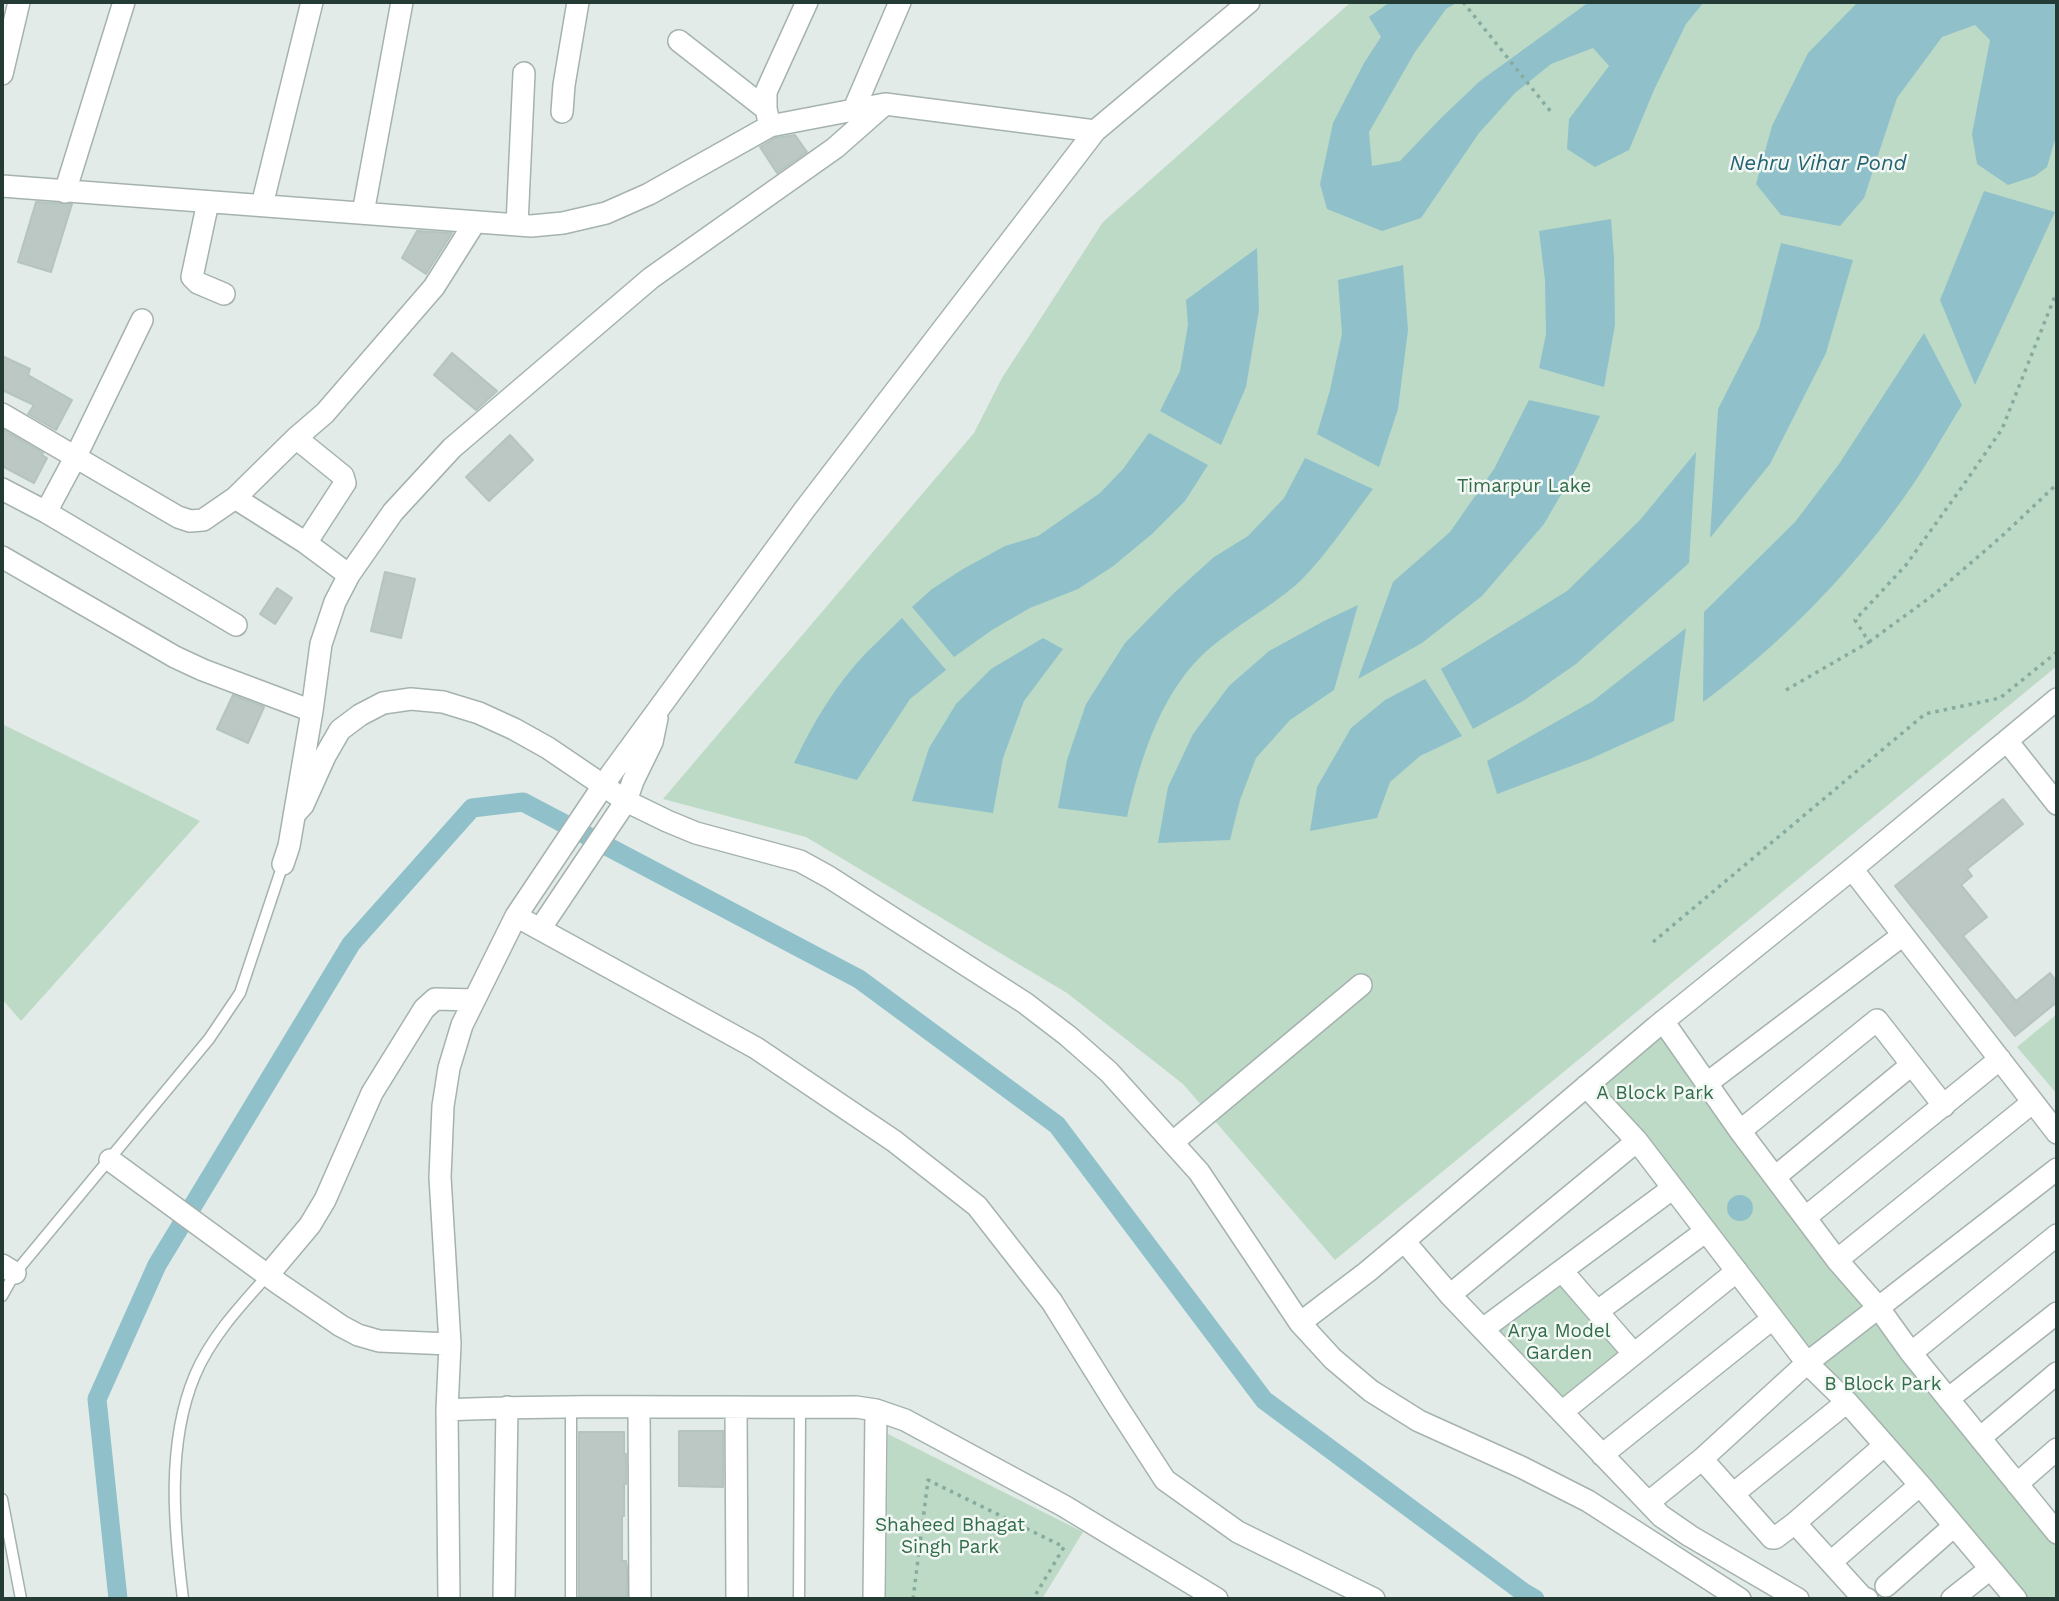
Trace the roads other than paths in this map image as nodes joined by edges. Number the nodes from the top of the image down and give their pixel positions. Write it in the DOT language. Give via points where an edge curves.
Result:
graph roads {
  1 [pos="19,2"];
  2 [pos="124,2"];
  3 [pos="312,2"];
  4 [pos="402,2"];
  5 [pos="578,2"];
  6 [pos="807,2"];
  7 [pos="900,2"];
  8 [pos="1249,2"];
  9 [pos="679,41"];
  10 [pos="524,73"];
  11 [pos="2,74"];
  12 [pos="885,104"];
  13 [pos="854,109"];
  14 [pos="562,112"];
  15 [pos="768,117"];
  16 [pos="1095,131"];
  17 [pos="3,189"];
  18 [pos="65,191"];
  19 [pos="208,202"];
  20 [pos="262,205"];
  21 [pos="363,213"];
  22 [pos="475,222"];
  23 [pos="517,225"];
  24 [pos="225,294"];
  25 [pos="142,320"];
  26 [pos="2,414"];
  27 [pos="296,439"];
  28 [pos="76,456"];
  29 [pos="2,489"];
  30 [pos="235,498"];
  31 [pos="46,512"];
  32 [pos="306,544"];
  33 [pos="2,557"];
  34 [pos="349,575"];
  35 [pos="236,625"];
  36 [pos="2057,699"];
  37 [pos="659,708"];
  38 [pos="313,711"];
  39 [pos="2007,741"];
  40 [pos="603,786"];
  41 [pos="2057,804"];
  42 [pos="622,807"];
  43 [pos="294,815"];
  44 [pos="283,864"];
  45 [pos="1853,869"];
  46 [pos="516,916"];
  47 [pos="540,929"];
  48 [pos="1903,935"];
  49 [pos="1361,985"];
  50 [pos="474,1000"];
  51 [pos="1663,1021"];
  52 [pos="2000,1059"];
  53 [pos="1910,1066"];
  54 [pos="1706,1084"];
  55 [pos="1586,1086"];
  56 [pos="2033,1102"];
  57 [pos="1944,1106"];
  58 [pos="1740,1131"];
  59 [pos="2057,1133"];
  60 [pos="1637,1141"];
  61 [pos="1173,1142"];
  62 [pos="110,1160"];
  63 [pos="2057,1169"];
  64 [pos="1775,1177"];
  65 [pos="1673,1188"];
  66 [pos="1806,1217"];
  67 [pos="1706,1231"];
  68 [pos="2057,1235"];
  69 [pos="1404,1241"];
  70 [pos="1836,1260"];
  71 [pos="8,1269"];
  72 [pos="1562,1270"];
  73 [pos="263,1271"];
  74 [pos="1737,1271"];
  75 [pos="2,1296"];
  76 [pos="1450,1296"];
  77 [pos="1878,1307"];
  78 [pos="1598,1311"];
  79 [pos="2057,1313"];
  80 [pos="1772,1319"];
  81 [pos="1300,1323"];
  82 [pos="1483,1329"];
  83 [pos="450,1344"];
  84 [pos="1911,1353"];
  85 [pos="1634,1354"];
  86 [pos="1807,1363"];
  87 [pos="2057,1373"];
  88 [pos="1948,1399"];
  89 [pos="1847,1402"];
  90 [pos="507,1407"];
  91 [pos="570,1407"];
  92 [pos="639,1407"];
  93 [pos="736,1407"];
  94 [pos="800,1407"];
  95 [pos="447,1410"];
  96 [pos="876,1410"];
  97 [pos="1562,1412"];
  98 [pos="1980,1438"];
  99 [pos="1885,1445"];
  100 [pos="2057,1449"];
  101 [pos="1602,1455"];
  102 [pos="1702,1459"];
  103 [pos="2017,1483"];
  104 [pos="1920,1485"];
  105 [pos="1733,1494"];
  106 [pos="2,1499"];
  107 [pos="1648,1503"];
  108 [pos="1795,1523"];
  109 [pos="2055,1525"];
  110 [pos="1954,1526"];
  111 [pos="1831,1562"];
  112 [pos="1990,1569"];
  113 [pos="1892,1593"];
  114 [pos="21,1599"];
  115 [pos="183,1599"];
  116 [pos="450,1599"];
  117 [pos="504,1599"];
  118 [pos="571,1599"];
  119 [pos="640,1599"];
  120 [pos="737,1599"];
  121 [pos="799,1599"];
  122 [pos="874,1599"];
  123 [pos="1217,1599"];
  124 [pos="1374,1599"];
  125 [pos="1740,1599"];
  126 [pos="1798,1599"];
  127 [pos="1867,1599"];
  128 [pos="1952,1599"];
  129 [pos="2016,1599"];
  1 -- 11 [label="street"];
  2 -- 18 [label="street"];
  3 -- 20 [label="street"];
  4 -- 21 [label="street"];
  5 -- 14 [label="street"];
  6 -- 15 [label="street" via="766,92"];
  7 -- 13 [label="street"];
  8 -- 16 [label="street"];
  9 -- 15 [label="street"];
  10 -- 23 [label="street"];
  12 -- 13 [label="street"];
  12 -- 16 [label="street"];
  12 -- 34 [label="street" via="835,148 651,278 453,448 393,512"];
  13 -- 15 [label="street"];
  15 -- 23 [label="street" via="649,194 606,213 564,223"];
  16 -- 37 [label="street"];
  17 -- 18 [label="street"];
  18 -- 19 [label="street"];
  19 -- 20 [label="street"];
  19 -- 24 [label="street" via="192,277"];
  20 -- 21 [label="street"];
  21 -- 22 [label="street"];
  22 -- 23 [label="street"];
  22 -- 27 [label="street" via="434,287 325,413"];
  25 -- 28 [label="street"];
  26 -- 28 [label="street"];
  27 -- 30 [label="street"];
  27 -- 32 [label="street" via="343,476 345,483"];
  28 -- 30 [label="street" via="190,521 203,520"];
  28 -- 31 [label="street"];
  29 -- 31 [label="street"];
  30 -- 32 [label="street"];
  31 -- 35 [label="street"];
  32 -- 34 [label="street"];
  33 -- 38 [label="street" via="202,670"];
  34 -- 38 [label="street" via="321,644"];
  36 -- 39 [label="street"];
  37 -- 40 [label="street"];
  37 -- 42 [label="street" via="652,742"];
  38 -- 43 [label="street"];
  39 -- 41 [label="street"];
  39 -- 45 [label="street"];
  40 -- 42 [label="street"];
  40 -- 43 [label="street" via="502,723 443,702 411,699 383,703 340,730"];
  40 -- 46 [label="street"];
  42 -- 47 [label="street"];
  42 -- 61 [label="street" via="800,861 829,877 1068,1036"];
  43 -- 44 [label="street"];
  44 -- 62 [label="lane" via="240,993 209,1039"];
  45 -- 48 [label="street"];
  45 -- 51 [label="street"];
  46 -- 47 [label="street"];
  46 -- 50 [label="street"];
  47 -- 124 [label="street" via="755,1048 894,1140 977,1206 1052,1302 1165,1480 1238,1532"];
  48 -- 52 [label="street"];
  48 -- 54 [label="street"];
  49 -- 61 [label="street"];
  50 -- 73 [label="street" via="435,999 424,1009 372,1093 310,1225"];
  50 -- 83 [label="street" via="449,1068 443,1106 440,1177"];
  51 -- 54 [label="street"];
  51 -- 55 [label="street"];
  52 -- 56 [label="street"];
  52 -- 57 [label="street"];
  53 -- 57 [label="street"];
  53 -- 58 [label="street" via="1877,1020"];
  53 -- 64 [label="street"];
  54 -- 58 [label="street"];
  55 -- 60 [label="street"];
  55 -- 69 [label="street"];
  56 -- 59 [label="street"];
  56 -- 70 [label="street"];
  57 -- 66 [label="street"];
  58 -- 64 [label="street"];
  60 -- 65 [label="street"];
  60 -- 76 [label="street"];
  61 -- 81 [label="street" via="1199,1172"];
  62 -- 71 [label="lane"];
  62 -- 73 [label="street"];
  63 -- 77 [label="street"];
  64 -- 66 [label="street"];
  65 -- 67 [label="street"];
  65 -- 72 [label="street"];
  66 -- 70 [label="street"];
  67 -- 74 [label="street"];
  67 -- 78 [label="street"];
  68 -- 84 [label="street"];
  69 -- 76 [label="street"];
  69 -- 81 [label="street"];
  70 -- 77 [label="street"];
  71 -- 75 [label="lane"];
  72 -- 78 [label="street"];
  72 -- 82 [label="street"];
  73 -- 83 [label="street" via="358,1335 379,1341"];
  73 -- 115 [label="lane" via="195,1373 181,1418 175,1481"];
  74 -- 80 [label="street"];
  74 -- 85 [label="street"];
  76 -- 82 [label="street"];
  77 -- 84 [label="street"];
  77 -- 86 [label="street"];
  78 -- 85 [label="street"];
  79 -- 88 [label="street"];
  80 -- 86 [label="street"];
  80 -- 101 [label="street"];
  81 -- 125 [label="street" via="1371,1391 1419,1421 1588,1501"];
  82 -- 97 [label="street"];
  83 -- 95 [label="street"];
  84 -- 88 [label="street"];
  85 -- 97 [label="street"];
  86 -- 89 [label="street"];
  86 -- 102 [label="street"];
  87 -- 98 [label="street"];
  88 -- 98 [label="street"];
  89 -- 99 [label="street"];
  89 -- 105 [label="street"];
  90 -- 91 [label="street"];
  90 -- 95 [label="street"];
  90 -- 117 [label="street"];
  91 -- 92 [label="street"];
  91 -- 118 [label="lane"];
  92 -- 93 [label="street"];
  92 -- 119 [label="street"];
  93 -- 94 [label="street"];
  93 -- 120 [label="street"];
  94 -- 96 [label="street"];
  94 -- 121 [label="lane"];
  95 -- 116 [label="street"];
  96 -- 122 [label="street"];
  96 -- 123 [label="street" via="905,1420 1064,1506"];
  97 -- 101 [label="street"];
  98 -- 103 [label="street"];
  99 -- 104 [label="street"];
  99 -- 108 [label="street"];
  100 -- 103 [label="street"];
  101 -- 107 [label="street"];
  102 -- 105 [label="street"];
  102 -- 107 [label="street"];
  103 -- 109 [label="street"];
  104 -- 110 [label="street"];
  104 -- 111 [label="street"];
  105 -- 108 [label="street" via="1773,1538"];
  106 -- 114 [label="lane"];
  107 -- 126 [label="street" via="1682,1531"];
  108 -- 111 [label="street"];
  110 -- 112 [label="street"];
  110 -- 113 [label="street"];
  111 -- 127 [label="street"];
  112 -- 128 [label="street"];
  112 -- 129 [label="street"];
  113 -- 127 [label="street"];
}
